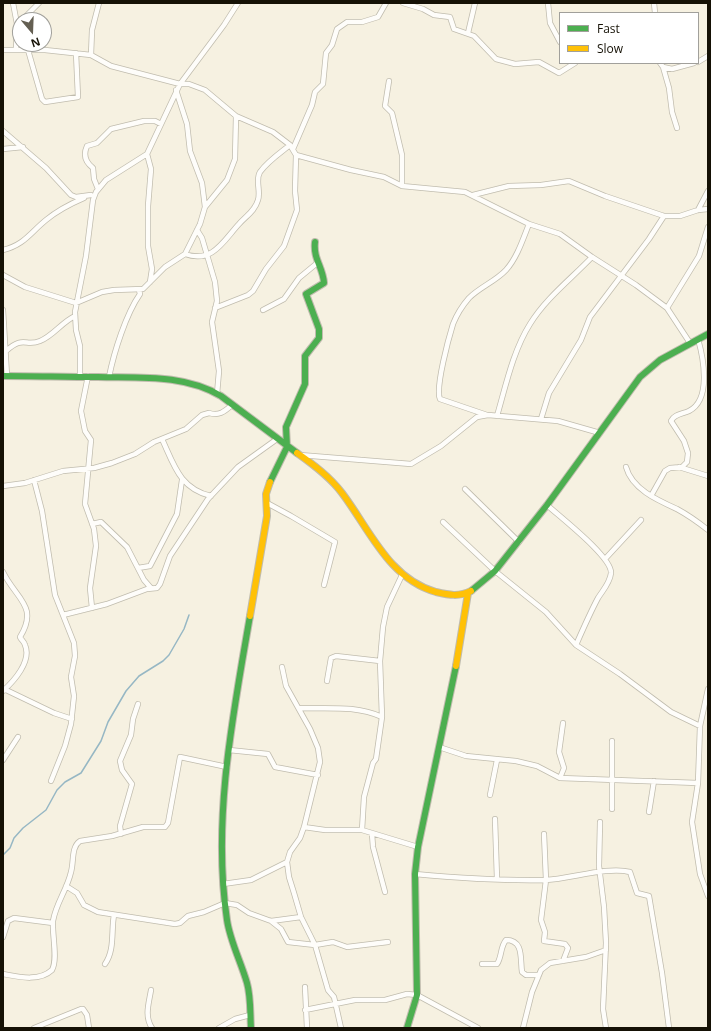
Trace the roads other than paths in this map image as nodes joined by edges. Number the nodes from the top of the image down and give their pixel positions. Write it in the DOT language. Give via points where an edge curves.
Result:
graph roads {
  1 [pos="39,3"];
  2 [pos="99,3"];
  3 [pos="386,3"];
  4 [pos="403,3"];
  5 [pos="475,3"];
  6 [pos="548,3"];
  7 [pos="236,4"];
  8 [pos="30,12"];
  9 [pos="468,33"];
  10 [pos="559,40"];
  11 [pos="29,52"];
  12 [pos="52,52"];
  13 [pos="76,53"];
  14 [pos="91,55"];
  15 [pos="708,56"];
  16 [pos="699,61"];
  17 [pos="572,64"];
  18 [pos="690,64"];
  19 [pos="662,65"];
  20 [pos="389,82"];
  21 [pos="180,84"];
  22 [pos="176,90"];
  23 [pos="236,116"];
  24 [pos="161,124"];
  25 [pos="677,128"];
  26 [pos="3,131"];
  27 [pos="290,145"];
  28 [pos="23,147"];
  29 [pos="3,148"];
  30 [pos="293,149"];
  31 [pos="147,154"];
  32 [pos="296,155"];
  33 [pos="402,186"];
  34 [pos="97,191"];
  35 [pos="708,191"];
  36 [pos="91,195"];
  37 [pos="473,195"];
  38 [pos="205,206"];
  39 [pos="708,209"];
  40 [pos="698,210"];
  41 [pos="664,216"];
  42 [pos="529,224"];
  43 [pos="708,227"];
  44 [pos="198,230"];
  45 [pos="315,242"];
  46 [pos="3,250"];
  47 [pos="185,254"];
  48 [pos="207,254"];
  49 [pos="592,257"];
  50 [pos="316,264"];
  51 [pos="3,275"];
  52 [pos="622,275"];
  53 [pos="149,284"];
  54 [pos="139,290"];
  55 [pos="76,303"];
  56 [pos="215,308"];
  57 [pos="666,308"];
  58 [pos="3,310"];
  59 [pos="263,310"];
  60 [pos="75,316"];
  61 [pos="708,334"];
  62 [pos="698,339"];
  63 [pos="690,343"];
  64 [pos="6,351"];
  65 [pos="5,376"];
  66 [pos="80,376"];
  67 [pos="88,376"];
  68 [pos="109,377"];
  69 [pos="217,394"];
  70 [pos="232,405"];
  71 [pos="488,415"];
  72 [pos="497,416"];
  73 [pos="541,420"];
  74 [pos="600,433"];
  75 [pos="162,438"];
  76 [pos="277,439"];
  77 [pos="287,447"];
  78 [pos="298,454"];
  79 [pos="626,467"];
  80 [pos="679,467"];
  81 [pos="88,468"];
  82 [pos="708,476"];
  83 [pos="34,480"];
  84 [pos="182,480"];
  85 [pos="3,486"];
  86 [pos="465,490"];
  87 [pos="211,496"];
  88 [pos="651,496"];
  89 [pos="266,503"];
  90 [pos="547,505"];
  91 [pos="641,520"];
  92 [pos="443,522"];
  93 [pos="92,524"];
  94 [pos="708,530"];
  95 [pos="519,542"];
  96 [pos="605,558"];
  97 [pos="138,568"];
  98 [pos="495,571"];
  99 [pos="3,572"];
  100 [pos="402,575"];
  101 [pos="324,585"];
  102 [pos="151,588"];
  103 [pos="468,593"];
  104 [pos="92,608"];
  105 [pos="63,615"];
  106 [pos="576,645"];
  107 [pos="380,661"];
  108 [pos="282,667"];
  109 [pos="327,681"];
  110 [pos="708,689"];
  111 [pos="4,690"];
  112 [pos="138,704"];
  113 [pos="299,708"];
  114 [pos="382,717"];
  115 [pos="72,719"];
  116 [pos="563,723"];
  117 [pos="700,726"];
  118 [pos="18,737"];
  119 [pos="612,741"];
  120 [pos="439,747"];
  121 [pos="229,750"];
  122 [pos="3,760"];
  123 [pos="497,760"];
  124 [pos="227,767"];
  125 [pos="318,775"];
  126 [pos="560,778"];
  127 [pos="51,781"];
  128 [pos="611,781"];
  129 [pos="654,781"];
  130 [pos="698,783"];
  131 [pos="490,795"];
  132 [pos="612,809"];
  133 [pos="649,812"];
  134 [pos="495,819"];
  135 [pos="600,822"];
  136 [pos="304,827"];
  137 [pos="362,830"];
  138 [pos="121,834"];
  139 [pos="372,834"];
  140 [pos="544,834"];
  141 [pos="418,847"];
  142 [pos="287,862"];
  143 [pos="600,872"];
  144 [pos="415,874"];
  145 [pos="497,879"];
  146 [pos="546,880"];
  147 [pos="223,884"];
  148 [pos="66,886"];
  149 [pos="385,892"];
  150 [pos="708,896"];
  151 [pos="225,903"];
  152 [pos="114,915"];
  153 [pos="301,917"];
  154 [pos="271,921"];
  155 [pos="53,923"];
  156 [pos="3,937"];
  157 [pos="388,942"];
  158 [pos="315,945"];
  159 [pos="606,950"];
  160 [pos="563,961"];
  161 [pos="105,964"];
  162 [pos="482,964"];
  163 [pos="3,974"];
  164 [pos="539,975"];
  165 [pos="305,987"];
  166 [pos="151,990"];
  167 [pos="417,995"];
  168 [pos="336,1005"];
  169 [pos="305,1010"];
  170 [pos="250,1015"];
  171 [pos="34,1028"];
  172 [pos="88,1028"];
  173 [pos="152,1028"];
  174 [pos="219,1028"];
  175 [pos="251,1028"];
  176 [pos="307,1028"];
  177 [pos="341,1028"];
  178 [pos="407,1028"];
  179 [pos="478,1028"];
  180 [pos="523,1028"];
  181 [pos="606,1028"];
  182 [pos="669,1028"];
  1 -- 8 [label="street"];
  2 -- 14 [label="street" via="92,30"];
  3 -- 30 [label="street" via="380,15 375,18 362,22 347,22 337,29 332,45 326,53 322,84 316,92"];
  4 -- 9 [label="street" via="434,15 447,16 451,19 454,29"];
  5 -- 9 [label="street"];
  6 -- 10 [label="street" via="550,23"];
  7 -- 21 [label="street"];
  9 -- 17 [label="street" via="477,38 493,57 502,61 520,64 538,62 559,73"];
  11 -- 13 [label="street" via="42,100 45,102 78,96"];
  12 -- 13 [label="street"];
  13 -- 14 [label="street"];
  14 -- 21 [label="street" via="111,66"];
  15 -- 16 [label="street"];
  18 -- 19 [label="street" via="672,69"];
  19 -- 25 [label="street"];
  20 -- 33 [label="street" via="384,106 391,110 402,155"];
  21 -- 22 [label="street"];
  21 -- 23 [label="street" via="189,84 205,90"];
  22 -- 24 [label="street"];
  22 -- 38 [label="street" via="192,158 202,183"];
  23 -- 27 [label="street" via="273,132"];
  23 -- 38 [label="street" via="235,159 227,180"];
  24 -- 31 [label="street"];
  24 -- 34 [label="street" via="144,121 112,129 97,143 87,146 85,158 93,168"];
  26 -- 28 [label="street"];
  27 -- 30 [label="street"];
  27 -- 48 [label="street" via="260,173 255,208 238,224 222,245"];
  28 -- 29 [label="street"];
  28 -- 36 [label="street" via="71,195"];
  30 -- 32 [label="street"];
  31 -- 34 [label="street" via="110,177"];
  31 -- 53 [label="street" via="152,169 148,206 148,246 152,269"];
  32 -- 33 [label="street" via="384,177"];
  32 -- 56 [label="street" via="297,210 284,246 253,291"];
  33 -- 37 [label="street" via="453,190"];
  34 -- 36 [label="street"];
  34 -- 55 [label="street" via="93,200 86,256"];
  35 -- 40 [label="street"];
  36 -- 46 [label="street" via="66,206 41,224 21,244"];
  37 -- 41 [label="street" via="509,186 541,186 569,180 605,196"];
  37 -- 42 [label="street"];
  38 -- 44 [label="street"];
  39 -- 40 [label="street"];
  40 -- 41 [label="street" via="680,216"];
  41 -- 52 [label="street"];
  42 -- 49 [label="street" via="569,238"];
  42 -- 71 [label="street" via="506,271 470,297 461,308 454,323 444,361 438,389 440,399"];
  43 -- 57 [label="street" via="696,262"];
  44 -- 47 [label="street"];
  44 -- 48 [label="street"];
  45 -- 50 [label="street"];
  47 -- 48 [label="street"];
  47 -- 53 [label="street" via="165,267"];
  48 -- 56 [label="street" via="215,282"];
  49 -- 52 [label="street"];
  49 -- 72 [label="street" via="553,294 530,322 519,344"];
  50 -- 59 [label="street" via="299,278 284,299"];
  50 -- 77 [label="street" via="324,283 306,294 319,338 306,356 305,384 286,426"];
  51 -- 55 [label="street" via="25,287"];
  52 -- 57 [label="street"];
  52 -- 73 [label="street" via="590,316 581,340 549,393"];
  53 -- 54 [label="street"];
  54 -- 55 [label="street" via="102,292"];
  54 -- 68 [label="street" via="140,294 123,329"];
  55 -- 60 [label="street"];
  56 -- 69 [label="street" via="212,322 219,371"];
  57 -- 63 [label="street"];
  58 -- 64 [label="street"];
  60 -- 64 [label="street" via="42,340 18,342"];
  60 -- 66 [label="street" via="80,346"];
  61 -- 62 [label="street"];
  62 -- 63 [label="street"];
  62 -- 80 [label="street" via="707,382 699,405 672,419 672,424 678,429 688,453 687,462"];
  63 -- 74 [label="street" via="660,360 640,377"];
  64 -- 65 [label="street"];
  65 -- 66 [label="street"];
  66 -- 67 [label="street"];
  67 -- 68 [label="street"];
  67 -- 81 [label="street" via="81,411 85,430 91,438"];
  68 -- 69 [label="street" via="174,380 200,386"];
  69 -- 70 [label="street"];
  70 -- 75 [label="street" via="220,414 202,415 186,429"];
  70 -- 76 [label="street"];
  71 -- 72 [label="street"];
  71 -- 78 [label="street" via="477,417 441,446 412,464"];
  72 -- 73 [label="street"];
  73 -- 74 [label="street" via="572,424"];
  74 -- 90 [label="street"];
  75 -- 81 [label="street" via="135,454 112,463"];
  75 -- 84 [label="street"];
  76 -- 77 [label="street"];
  76 -- 87 [label="street" via="238,468"];
  77 -- 78 [label="street"];
  77 -- 89 [label="street" via="269,485"];
  78 -- 100 [label="street" via="320,469 335,484"];
  79 -- 88 [label="street" via="630,479"];
  80 -- 82 [label="street"];
  80 -- 88 [label="street" via="665,471"];
  81 -- 83 [label="street" via="63,471"];
  81 -- 93 [label="street" via="85,504"];
  83 -- 85 [label="street"];
  83 -- 105 [label="street" via="42,511 55,595"];
  84 -- 87 [label="street" via="193,490"];
  84 -- 97 [label="street" via="175,519 150,566"];
  86 -- 95 [label="street"];
  87 -- 102 [label="street" via="170,556 160,584 157,588"];
  88 -- 94 [label="street"];
  89 -- 101 [label="street" via="334,542"];
  89 -- 121 [label="street" via="267,516 233,712"];
  90 -- 95 [label="street"];
  90 -- 96 [label="street"];
  91 -- 96 [label="street"];
  92 -- 98 [label="street"];
  93 -- 97 [label="street" via="98,521 107,527 127,547"];
  93 -- 104 [label="street" via="96,546 90,588"];
  95 -- 98 [label="street"];
  96 -- 106 [label="street" via="611,572 608,582"];
  97 -- 102 [label="street"];
  98 -- 103 [label="street" via="481,585"];
  98 -- 106 [label="street" via="546,612"];
  99 -- 111 [label="street" via="28,614 26,628 20,637 26,646 26,658 14,679"];
  100 -- 103 [label="street" via="419,586 437,593 456,596"];
  100 -- 107 [label="street" via="387,607"];
  102 -- 104 [label="street"];
  103 -- 120 [label="street"];
  104 -- 105 [label="street"];
  105 -- 115 [label="street" via="75,650 71,677 74,696"];
  106 -- 117 [label="street" via="615,670 671,712"];
  107 -- 109 [label="street" via="336,656 331,658"];
  107 -- 114 [label="street"];
  108 -- 113 [label="street" via="286,686"];
  110 -- 117 [label="street"];
  111 -- 115 [label="street"];
  112 -- 138 [label="street" via="131,734 120,761 122,770 132,784 120,826"];
  113 -- 114 [label="street" via="362,709"];
  113 -- 125 [label="street" via="318,748"];
  114 -- 137 [label="street" via="376,759 364,797"];
  115 -- 127 [label="street" via="65,746"];
  116 -- 126 [label="street" via="559,752 564,768"];
  117 -- 130 [label="street"];
  118 -- 122 [label="street"];
  119 -- 128 [label="street"];
  120 -- 123 [label="street" via="466,756"];
  120 -- 141 [label="street"];
  121 -- 124 [label="street"];
  121 -- 125 [label="street" via="268,754 275,767"];
  123 -- 126 [label="street" via="537,766"];
  123 -- 131 [label="street"];
  124 -- 138 [label="street" via="180,757 167,825 143,827"];
  124 -- 147 [label="street" via="223,822"];
  125 -- 136 [label="street"];
  126 -- 128 [label="street"];
  128 -- 129 [label="street"];
  128 -- 132 [label="street"];
  129 -- 130 [label="street"];
  129 -- 133 [label="street"];
  130 -- 150 [label="street" via="692,822 700,874"];
  134 -- 145 [label="street"];
  135 -- 143 [label="street"];
  136 -- 137 [label="street"];
  136 -- 142 [label="street"];
  137 -- 139 [label="street"];
  138 -- 148 [label="street" via="77,843"];
  139 -- 141 [label="street"];
  139 -- 149 [label="street"];
  140 -- 146 [label="street"];
  141 -- 144 [label="street"];
  142 -- 147 [label="street" via="251,880"];
  142 -- 153 [label="street" via="288,877"];
  143 -- 146 [label="street"];
  143 -- 159 [label="street"];
  143 -- 182 [label="street" via="630,872 637,893 649,896"];
  144 -- 145 [label="street"];
  144 -- 167 [label="street"];
  145 -- 146 [label="street"];
  146 -- 160 [label="street" via="541,920 545,932 544,941 565,944 568,948"];
  147 -- 151 [label="street"];
  148 -- 152 [label="street" via="77,893 88,908"];
  148 -- 155 [label="street" via="56,907"];
  151 -- 152 [label="street" via="188,916 178,924"];
  151 -- 154 [label="street" via="237,905 249,913"];
  151 -- 170 [label="street" via="229,930 248,986"];
  152 -- 161 [label="street" via="112,946"];
  153 -- 154 [label="street"];
  153 -- 158 [label="street"];
  154 -- 158 [label="street" via="282,929 288,942"];
  155 -- 156 [label="street" via="14,918 8,921"];
  155 -- 163 [label="street" via="54,968 33,978"];
  157 -- 158 [label="street" via="347,947 333,942"];
  158 -- 168 [label="street" via="328,990 333,995"];
  159 -- 160 [label="street"];
  159 -- 181 [label="street" via="603,1009"];
  160 -- 164 [label="street" via="550,963"];
  162 -- 164 [label="street" via="497,964 503,943 512,940 517,943 520,950 522,972 526,975"];
  164 -- 180 [label="street" via="527,1007"];
  165 -- 169 [label="street"];
  166 -- 173 [label="street" via="147,1012"];
  167 -- 168 [label="street" via="407,994 385,1000 355,1000"];
  167 -- 178 [label="street"];
  167 -- 179 [label="street"];
  168 -- 169 [label="street"];
  168 -- 177 [label="street"];
  169 -- 176 [label="street"];
  170 -- 174 [label="street" via="230,1021"];
  170 -- 175 [label="street"];
  171 -- 172 [label="street" via="81,1009 87,1015"];
}
